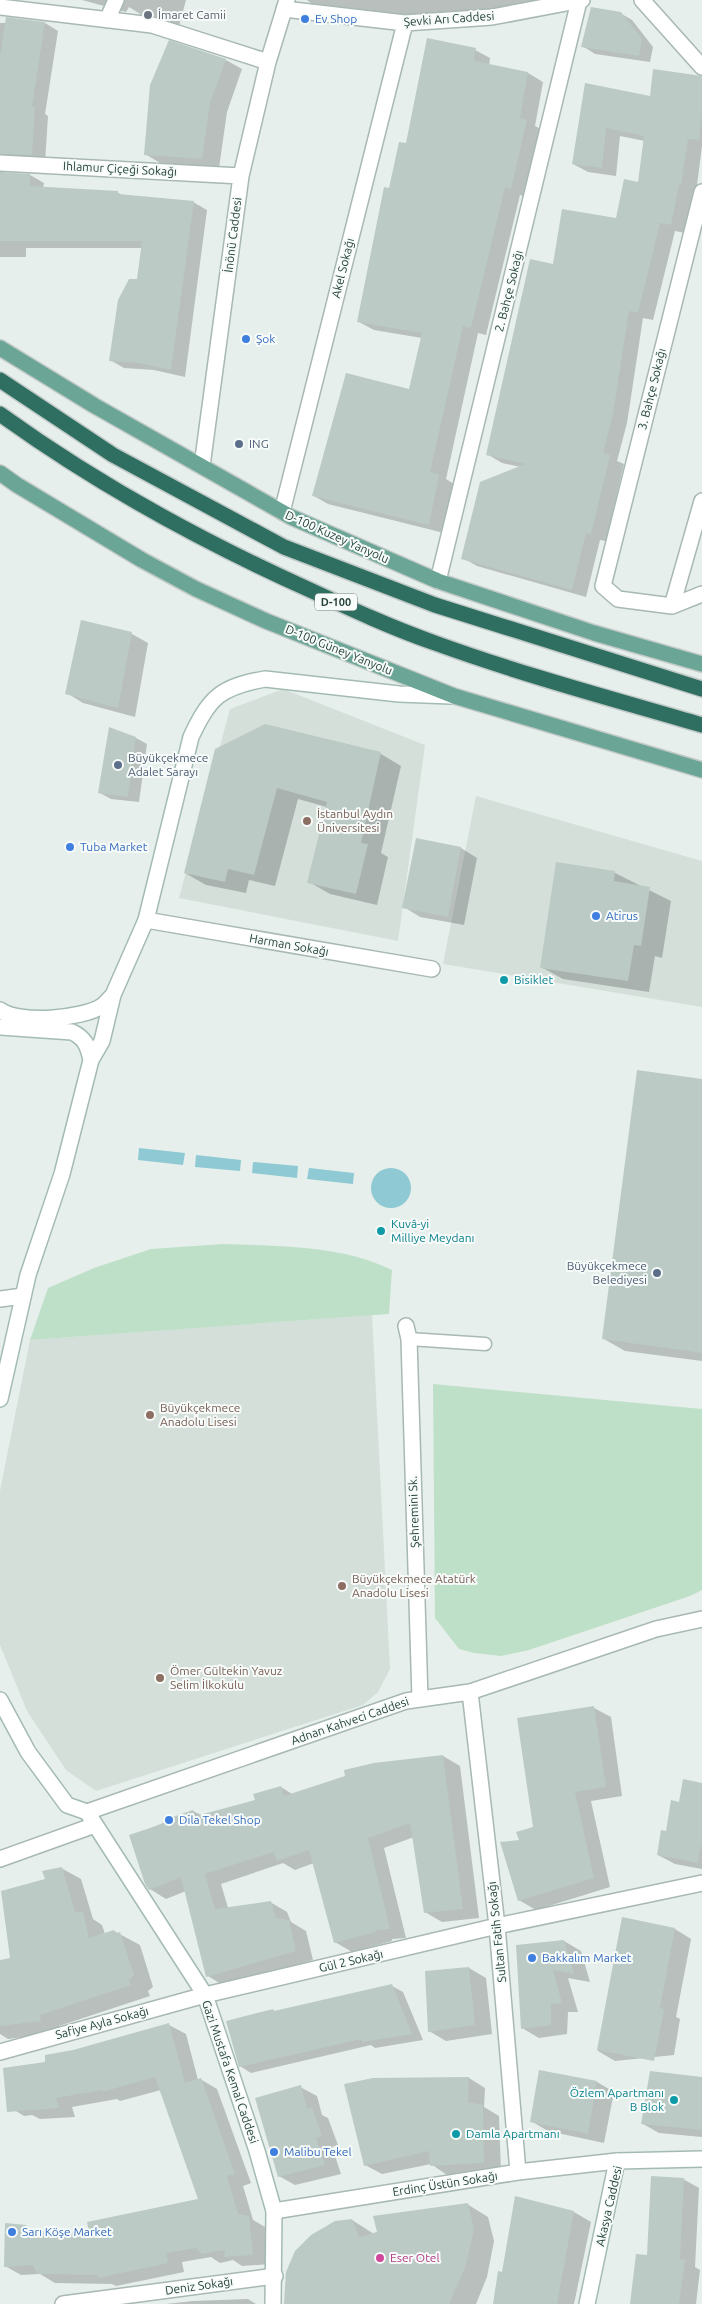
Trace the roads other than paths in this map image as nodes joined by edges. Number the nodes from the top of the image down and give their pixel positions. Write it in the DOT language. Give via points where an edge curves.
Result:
graph roads {
  1 [pos="116,0"];
  2 [pos="581,0"];
  3 [pos="642,0"];
  4 [pos="286,4"];
  5 [pos="0,7"];
  6 [pos="107,20"];
  7 [pos="405,23"];
  8 [pos="268,62"];
  9 [pos="702,67"];
  10 [pos="0,163"];
  11 [pos="241,176"];
  12 [pos="702,192"];
  13 [pos="0,348"];
  14 [pos="0,380"];
  15 [pos="0,414"];
  16 [pos="202,466"];
  17 [pos="0,473"];
  18 [pos="702,501"];
  19 [pos="282,512"];
  20 [pos="438,581"];
  21 [pos="702,594"];
  22 [pos="672,606"];
  23 [pos="702,664"];
  24 [pos="702,689"];
  25 [pos="454,696"];
  26 [pos="702,725"];
  27 [pos="702,770"];
  28 [pos="146,920"];
  29 [pos="432,969"];
  30 [pos="113,995"];
  31 [pos="0,1010"];
  32 [pos="0,1027"];
  33 [pos="91,1060"];
  34 [pos="23,1296"];
  35 [pos="0,1299"];
  36 [pos="407,1333"];
  37 [pos="485,1344"];
  38 [pos="0,1399"];
  39 [pos="702,1619"];
  40 [pos="470,1692"];
  41 [pos="420,1699"];
  42 [pos="0,1700"];
  43 [pos="91,1818"];
  44 [pos="0,1859"];
  45 [pos="702,1883"];
  46 [pos="497,1926"];
  47 [pos="205,1995"];
  48 [pos="0,2052"];
  49 [pos="702,2158"];
  50 [pos="618,2161"];
  51 [pos="518,2172"];
  52 [pos="274,2211"];
  53 [pos="275,2276"];
  54 [pos="63,2304"];
  55 [pos="273,2304"];
  56 [pos="587,2304"];
  1 -- 6 [label="street"];
  2 -- 7 [label="street, Şevki Arı Caddesi" via="492,17"];
  2 -- 20 [label="street, 2. Bahçe Sokağı"];
  3 -- 9 [label="street"];
  4 -- 7 [label="street, Şevki Arı Caddesi"];
  4 -- 8 [label="street, İnönü Caddesi"];
  5 -- 6 [label="street"];
  6 -- 8 [label="street" via="152,25"];
  7 -- 19 [label="street, Akel Sokağı"];
  8 -- 11 [label="street, İnönü Caddesi"];
  10 -- 11 [label="street, Ihlamur Çiçeği Sokağı"];
  11 -- 16 [label="street, İnönü Caddesi"];
  12 -- 22 [label="street, 3. Bahçe Sokağı" via="603,586 618,599"];
  13 -- 16 [label="main road, D-100 Kuzey Yanyolu"];
  14 -- 24 [label="highway, D-100" via="113,455 284,547 435,605"];
  15 -- 26 [label="highway, D-100" via="101,482 173,524 268,572 356,611 484,660"];
  16 -- 19 [label="main road, D-100 Kuzey Yanyolu"];
  17 -- 25 [label="main road, D-100 Güney Yanyolu" via="142,560 196,589 266,621"];
  18 -- 22 [label="street"];
  19 -- 20 [label="main road, D-100 Kuzey Yanyolu"];
  20 -- 23 [label="main road, D-100 Kuzey Yanyolu"];
  21 -- 22 [label="street"];
  25 -- 27 [label="main road, D-100 Güney Yanyolu"];
  25 -- 28 [label="street" via="400,694 265,679 222,692 204,709 190,737"];
  28 -- 29 [label="street, Harman Sokağı"];
  28 -- 30 [label="street"];
  30 -- 31 [label="street" via="103,1006 64,1017 19,1017"];
  30 -- 33 [label="street" via="102,1041"];
  32 -- 33 [label="street" via="72,1032 82,1036"];
  33 -- 34 [label="street" via="62,1174"];
  34 -- 35 [label="street"];
  34 -- 38 [label="street"];
  36 -- 37 [label="lane"];
  36 -- 41 [label="street, Şehremini Sk."];
  39 -- 40 [label="street, Adnan Kahveci Caddesi" via="656,1629"];
  40 -- 41 [label="street, Adnan Kahveci Caddesi"];
  40 -- 46 [label="street, Sultan Fatih Sokağı"];
  41 -- 43 [label="street, Adnan Kahveci Caddesi" via="406,1701"];
  42 -- 43 [label="street" via="28,1752 67,1805"];
  43 -- 44 [label="street, Adnan Kahveci Caddesi"];
  43 -- 47 [label="street, Gazi Mustafa Kemal Caddesi"];
  45 -- 46 [label="street, Gül 2 Sokağı"];
  46 -- 47 [label="street, Gül 2 Sokağı"];
  46 -- 51 [label="street, Sultan Fatih Sokağı"];
  47 -- 48 [label="street, Safiye Ayla Sokağı"];
  47 -- 52 [label="street, Gazi Mustafa Kemal Caddesi"];
  49 -- 50 [label="street, Akasya Caddesi"];
  50 -- 51 [label="street, Erdinç Üstün Sokağı"];
  50 -- 56 [label="street, Akasya Caddesi"];
  51 -- 52 [label="street, Erdinç Üstün Sokağı"];
  52 -- 53 [label="street, Gazi Mustafa Kemal Caddesi"];
  53 -- 54 [label="street, Deniz Sokağı"];
  53 -- 55 [label="street, Gazi Mustafa Kemal Caddesi"];
}
